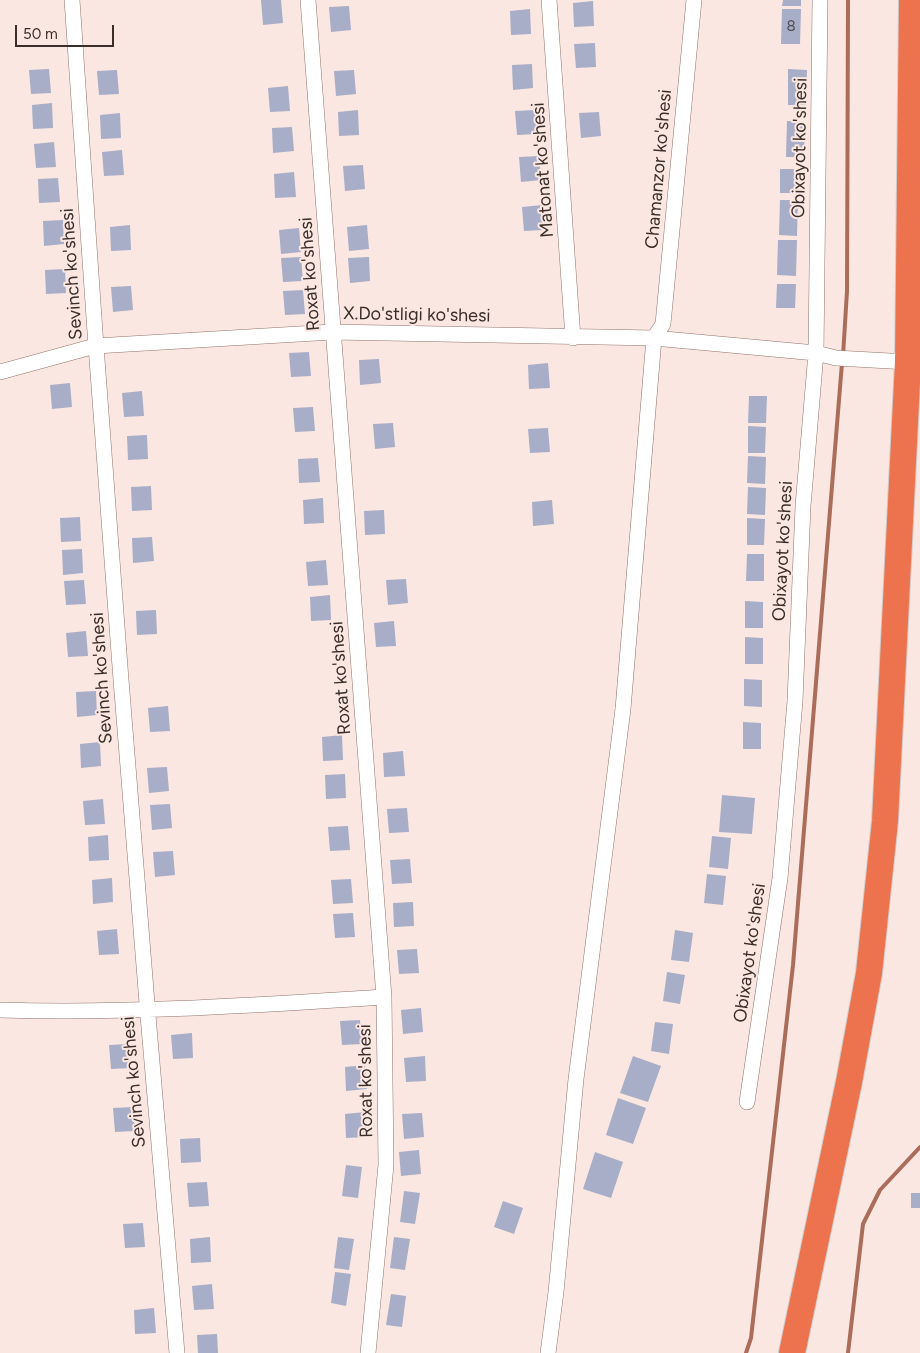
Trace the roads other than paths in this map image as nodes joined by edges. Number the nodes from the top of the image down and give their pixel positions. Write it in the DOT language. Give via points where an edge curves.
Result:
graph roads {
  1 [pos="72,0"];
  2 [pos="308,0"];
  3 [pos="549,0"];
  4 [pos="694,0"];
  5 [pos="820,0"];
  6 [pos="912,0"];
  7 [pos="333,332"];
  8 [pos="573,338"];
  9 [pos="654,338"];
  10 [pos="95,346"];
  11 [pos="816,353"];
  12 [pos="908,362"];
  13 [pos="0,372"];
  14 [pos="384,997"];
  15 [pos="146,1009"];
  16 [pos="0,1010"];
  17 [pos="748,1102"];
  18 [pos="177,1353"];
  19 [pos="368,1353"];
  20 [pos="548,1353"];
  21 [pos="792,1353"];
  1 -- 10 [label="street, Sevinch ko'shesi"];
  2 -- 7 [label="street, Roxat ko'shesi"];
  3 -- 8 [label="street, Matonat ko'shesi"];
  4 -- 9 [label="street, Chamanzor ko'shesi" via="663,324"];
  5 -- 11 [label="street, Obixayot ko'shesi"];
  6 -- 12 [label="highway"];
  7 -- 8 [label="street, X.Do'stligi ko'shesi"];
  7 -- 10 [label="street, X.Do'stligi ko'shesi"];
  7 -- 14 [label="street, Roxat ko'shesi"];
  8 -- 9 [label="street, X.Do'stligi ko'shesi"];
  9 -- 11 [label="street, X.Do'stligi ko'shesi"];
  9 -- 20 [label="street" via="623,709 576,1079"];
  10 -- 13 [label="street, X.Do'stligi ko'shesi"];
  10 -- 15 [label="street, Sevinch ko'shesi"];
  11 -- 12 [label="street, X.Do'stligi ko'shesi" via="836,358"];
  11 -- 17 [label="street, Obixayot ko'shesi" via="803,506 795,702 780,878"];
  12 -- 21 [label="highway" via="885,821 869,973"];
  14 -- 15 [label="street"];
  14 -- 19 [label="street, Roxat ko'shesi" via="386,1165"];
  15 -- 16 [label="street"];
  15 -- 18 [label="street, Sevinch ko'shesi"];
}
